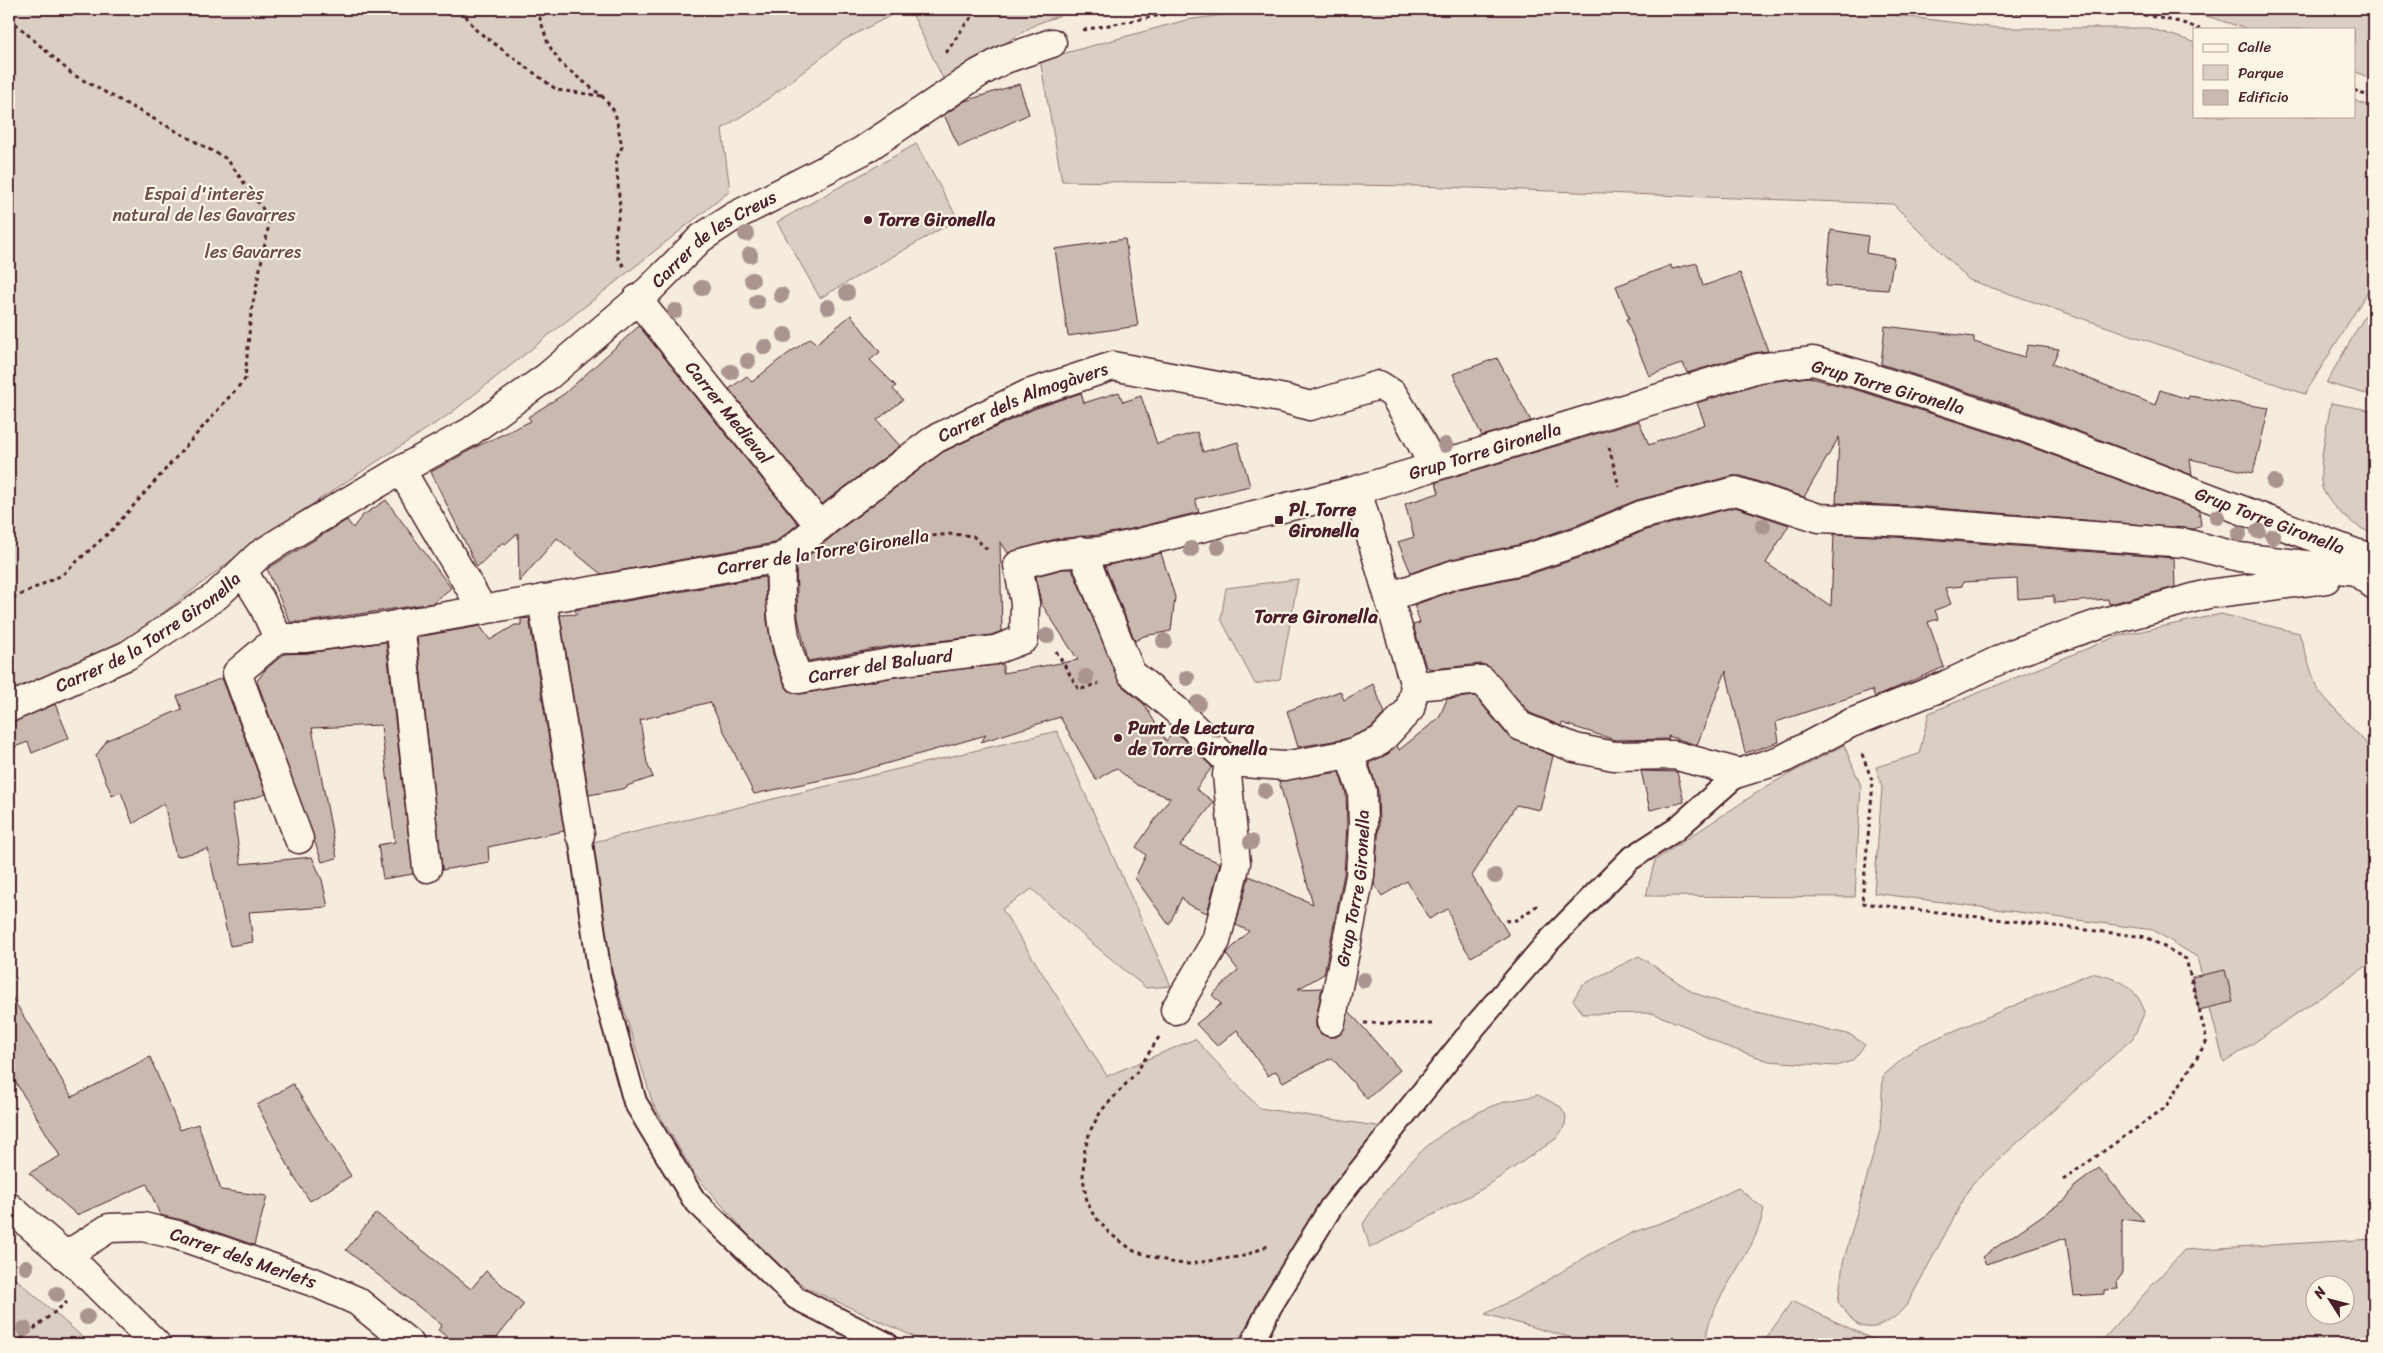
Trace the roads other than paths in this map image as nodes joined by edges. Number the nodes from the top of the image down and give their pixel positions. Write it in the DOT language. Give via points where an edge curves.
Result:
graph roads {
  1 [pos="1052,43"];
  2 [pos="643,295"];
  3 [pos="1434,467"];
  4 [pos="401,470"];
  5 [pos="1357,490"];
  6 [pos="820,526"];
  7 [pos="1082,551"];
  8 [pos="781,558"];
  9 [pos="2365,567"];
  10 [pos="243,572"];
  11 [pos="1388,596"];
  12 [pos="542,599"];
  13 [pos="483,610"];
  14 [pos="400,624"];
  15 [pos="278,638"];
  16 [pos="1415,686"];
  17 [pos="9,708"];
  18 [pos="1349,754"];
  19 [pos="1229,762"];
  20 [pos="1739,773"];
  21 [pos="580,835"];
  22 [pos="299,838"];
  23 [pos="427,868"];
  24 [pos="1175,1010"];
  25 [pos="1331,1022"];
  26 [pos="9,1207"];
  27 [pos="65,1256"];
  28 [pos="156,1344"];
  29 [pos="410,1344"];
  30 [pos="886,1344"];
  31 [pos="1252,1344"];
  1 -- 2 [label="street, Carrer de les Creus" via="1005,59 979,73 862,151 733,217 701,238"];
  2 -- 4 [label="street, Carrer de les Creus" via="548,376 470,432"];
  2 -- 6 [label="street, Carrer Medieval"];
  3 -- 5 [label="street, Grup Torre Gironella"];
  3 -- 6 [label="street, Carrer dels Almogàvers" via="1392,394 1379,385 1310,406 1113,366 1028,394 935,439"];
  3 -- 9 [label="street, Grup Torre Gironella" via="1758,368 1813,362 2012,423"];
  4 -- 10 [label="street, Carrer de les Creus" via="259,555"];
  4 -- 13 [label="street"];
  5 -- 7 [label="street" via="1100,551"];
  5 -- 11 [label="street"];
  6 -- 8 [label="street, Carrer dels Almogàvers"];
  7 -- 8 [label="street, Carrer del Baluard" via="1018,565 1025,603 1024,639 995,650 894,662 799,679 788,657 780,602"];
  7 -- 19 [label="street" via="1131,674 1176,710"];
  8 -- 12 [label="street, Carrer de la Torre Gironella"];
  9 -- 11 [label="street, Grup Torre Gironella" via="2239,557 2185,543 1819,518 1736,491 1641,515 1583,540 1522,560 1455,574"];
  9 -- 20 [label="street, Grup Torre Gironella" via="2330,579 2208,594 2104,622 2014,652 1944,686 1851,723 1783,759"];
  10 -- 15 [label="street, Carrer de la Torre Gironella"];
  10 -- 17 [label="street, Carrer de la Torre Gironella" via="216,596 128,655"];
  11 -- 16 [label="street"];
  12 -- 13 [label="street, Carrer de la Torre Gironella"];
  12 -- 21 [label="street"];
  13 -- 14 [label="street, Carrer de la Torre Gironella"];
  14 -- 15 [label="street, Carrer de la Torre Gironella" via="306,638"];
  14 -- 23 [label="street"];
  15 -- 22 [label="street" via="237,673"];
  16 -- 18 [label="street" via="1410,709 1380,741"];
  16 -- 20 [label="street" via="1482,680 1520,726 1574,748 1614,756 1674,755"];
  18 -- 19 [label="street" via="1284,766"];
  18 -- 25 [label="street, Grup Torre Gironella" via="1362,791 1360,876"];
  19 -- 24 [label="street" via="1227,775 1236,864 1216,941"];
  20 -- 31 [label="lane" via="1675,830 1630,859 1546,944 1476,1026 1331,1207 1270,1307"];
  21 -- 30 [label="lane" via="600,976 635,1102 694,1200 796,1298"];
  26 -- 27 [label="street"];
  27 -- 28 [label="street"];
  27 -- 29 [label="street, Carrer dels Merlets" via="109,1228 143,1227 177,1235 356,1300"];
}
